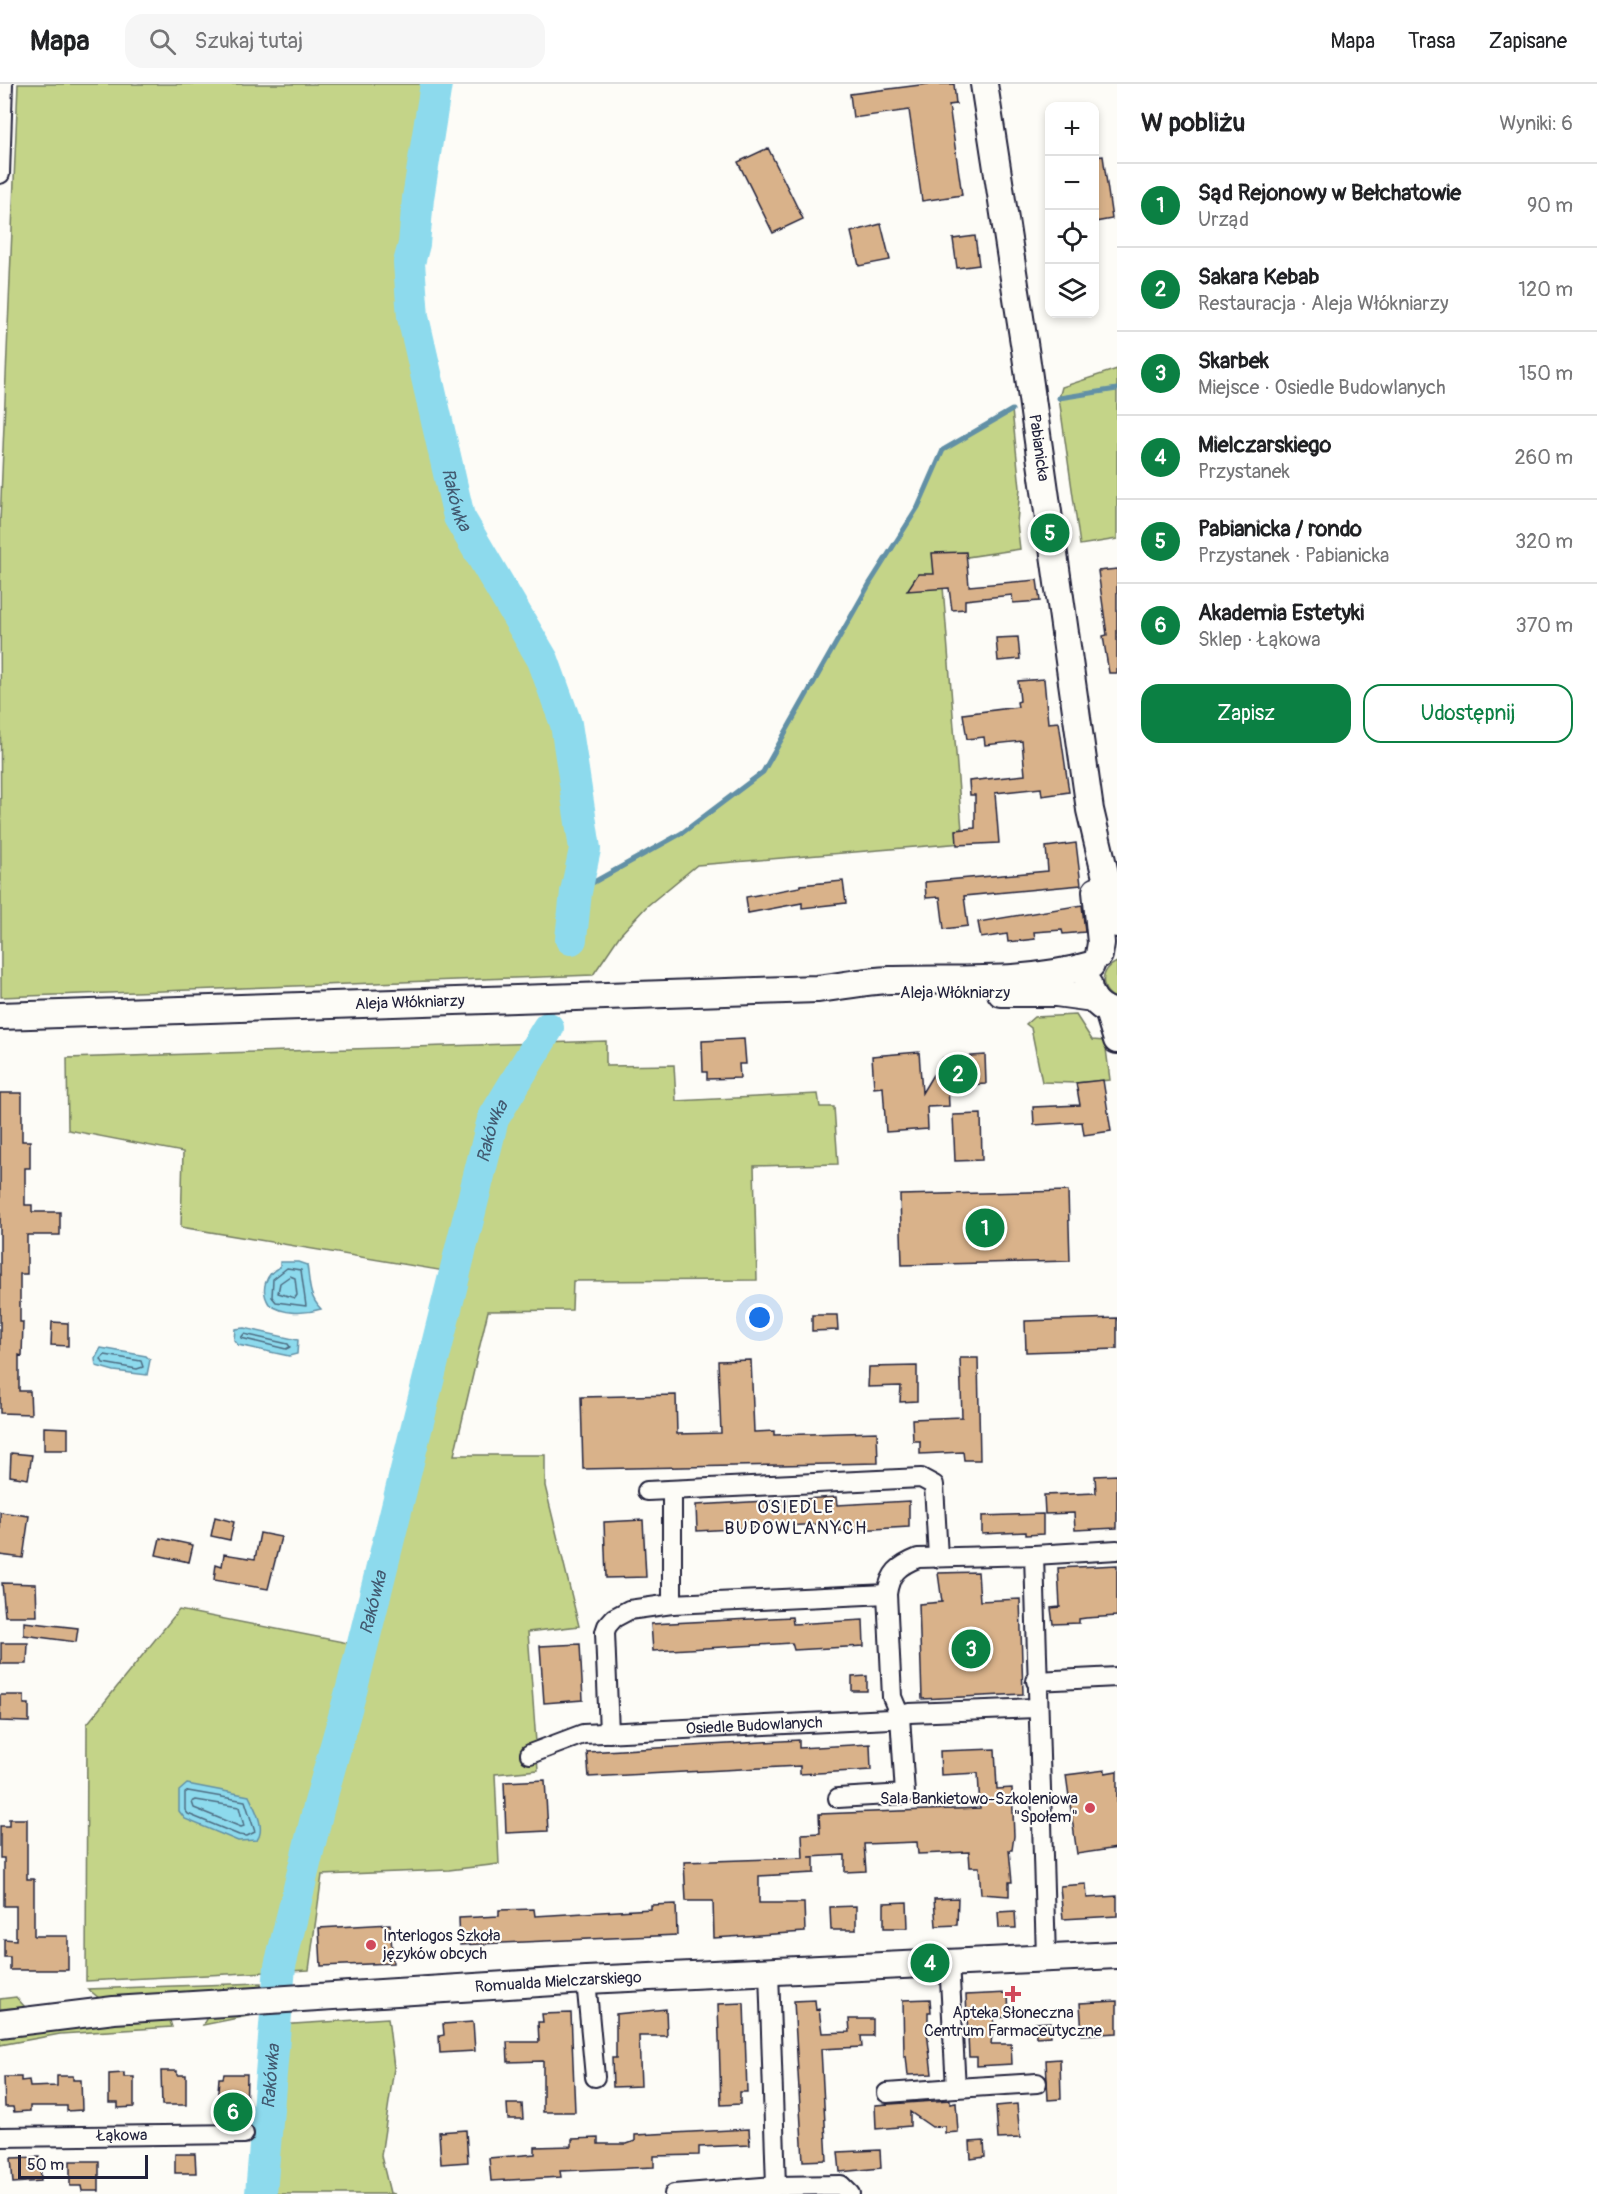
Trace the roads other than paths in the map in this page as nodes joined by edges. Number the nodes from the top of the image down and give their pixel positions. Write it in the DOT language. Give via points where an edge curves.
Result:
graph roads {
  1 [pos="3,84"];
  2 [pos="984,84"];
  3 [pos="0,174"];
  4 [pos="1090,810"];
  5 [pos="1117,924"];
  6 [pos="1102,956"];
  7 [pos="818,989"];
  8 [pos="1106,1008"];
  9 [pos="0,1016"];
  10 [pos="1117,1040"];
  11 [pos="672,1490"];
  12 [pos="647,1491"];
  13 [pos="1117,1550"];
  14 [pos="1034,1554"];
  15 [pos="938,1557"];
  16 [pos="887,1594"];
  17 [pos="672,1604"];
  18 [pos="1117,1677"];
  19 [pos="1036,1681"];
  20 [pos="1037,1708"];
  21 [pos="900,1716"];
  22 [pos="609,1733"];
  23 [pos="530,1754"];
  24 [pos="838,1798"];
  25 [pos="1117,1955"];
  26 [pos="1046,1957"];
  27 [pos="949,1962"];
  28 [pos="769,1971"];
  29 [pos="586,1980"];
  30 [pos="0,2024"];
  31 [pos="595,2076"];
  32 [pos="1037,2083"];
  33 [pos="956,2088"];
  34 [pos="887,2093"];
  35 [pos="244,2134"];
  36 [pos="0,2136"];
  37 [pos="776,2186"];
  38 [pos="674,2194"];
  39 [pos="850,2194"];
  1 -- 3 [label="street"];
  2 -- 4 [label="main road, Pabianicka"];
  4 -- 5 [label="main road, Pabianicka"];
  4 -- 6 [label="main road, Pabianicka"];
  6 -- 7 [label="main road, Aleja Włókniarzy" via="1074,970 1017,977 887,980"];
  6 -- 8 [label="main road, Pabianicka" via="1088,977"];
  7 -- 8 [label="main road, Aleja Włókniarzy" via="1056,993"];
  7 -- 9 [label="main road, Aleja Włókniarzy"];
  8 -- 10 [label="main road"];
  11 -- 12 [label="street"];
  11 -- 15 [label="street" via="921,1478 934,1485"];
  11 -- 17 [label="street"];
  13 -- 14 [label="street"];
  14 -- 15 [label="street"];
  14 -- 19 [label="street"];
  15 -- 16 [label="street" via="904,1563 890,1578"];
  16 -- 17 [label="street"];
  16 -- 21 [label="street" via="892,1696"];
  17 -- 22 [label="street" via="629,1610 607,1626"];
  18 -- 19 [label="street"];
  19 -- 20 [label="street"];
  20 -- 21 [label="street, Osiedle Budowlanych"];
  20 -- 26 [label="street"];
  21 -- 22 [label="street, Osiedle Budowlanych"];
  21 -- 24 [label="street" via="905,1794"];
  22 -- 23 [label="street, Osiedle Budowlanych" via="583,1734"];
  25 -- 26 [label="main road, Romualda Mielczarskiego"];
  26 -- 27 [label="main road, Romualda Mielczarskiego"];
  27 -- 28 [label="main road, Romualda Mielczarskiego"];
  27 -- 33 [label="street"];
  28 -- 29 [label="main road, Romualda Mielczarskiego"];
  28 -- 37 [label="street"];
  29 -- 30 [label="main road, Romualda Mielczarskiego" via="104,2010"];
  29 -- 31 [label="street"];
  32 -- 33 [label="street"];
  33 -- 34 [label="street"];
  35 -- 36 [label="street, Łąkowa"];
  37 -- 38 [label="street"];
  37 -- 39 [label="street" via="841,2185"];
}
